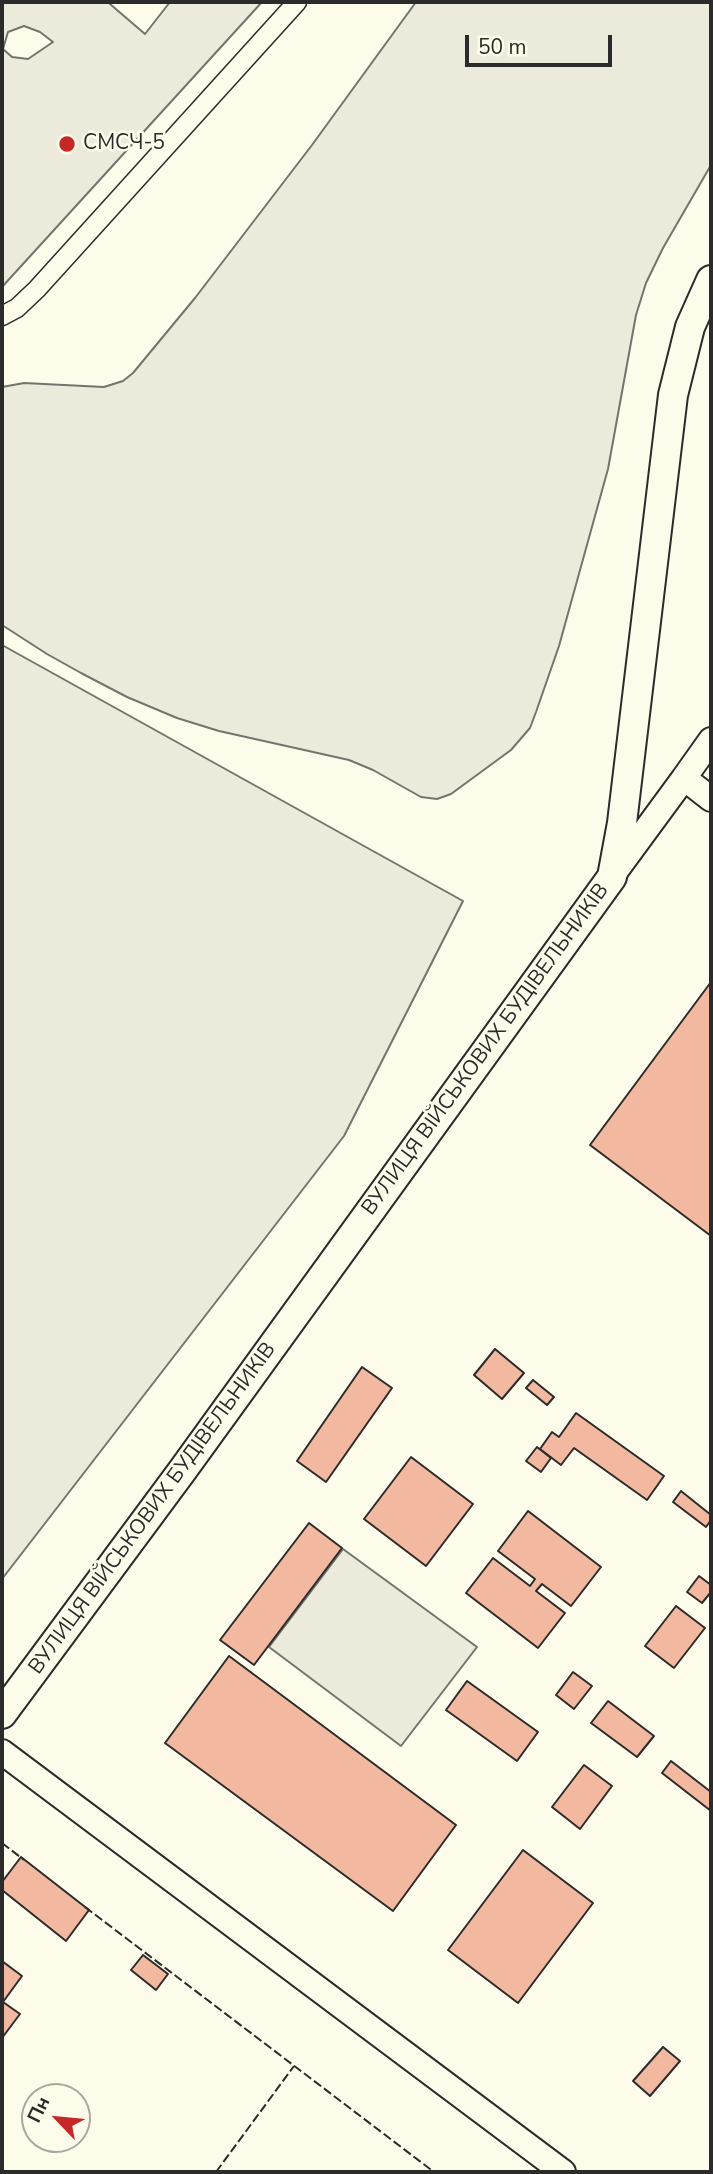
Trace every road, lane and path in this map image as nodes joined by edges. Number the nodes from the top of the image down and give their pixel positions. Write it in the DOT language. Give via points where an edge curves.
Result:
graph roads {
  1 [pos="297,2"];
  2 [pos="711,280"];
  3 [pos="2,316"];
  4 [pos="711,740"];
  5 [pos="684,778"];
  6 [pos="711,799"];
  7 [pos="612,877"];
  8 [pos="2,1714"];
  9 [pos="2,1752"];
  10 [pos="563,2172"];
  1 -- 3 [label="street" via="37,289 17,309"];
  2 -- 7 [label="main road, ВУЛИЦЯ ВІЙСЬКОВИХ БУДІВЕЛЬНИКІВ" via="690,327 671,407"];
  4 -- 5 [label="street"];
  5 -- 6 [label="street"];
  5 -- 7 [label="street"];
  7 -- 8 [label="main road, ВУЛИЦЯ ВІЙСЬКОВИХ БУДІВЕЛЬНИКІВ"];
  9 -- 10 [label="street"];
}
